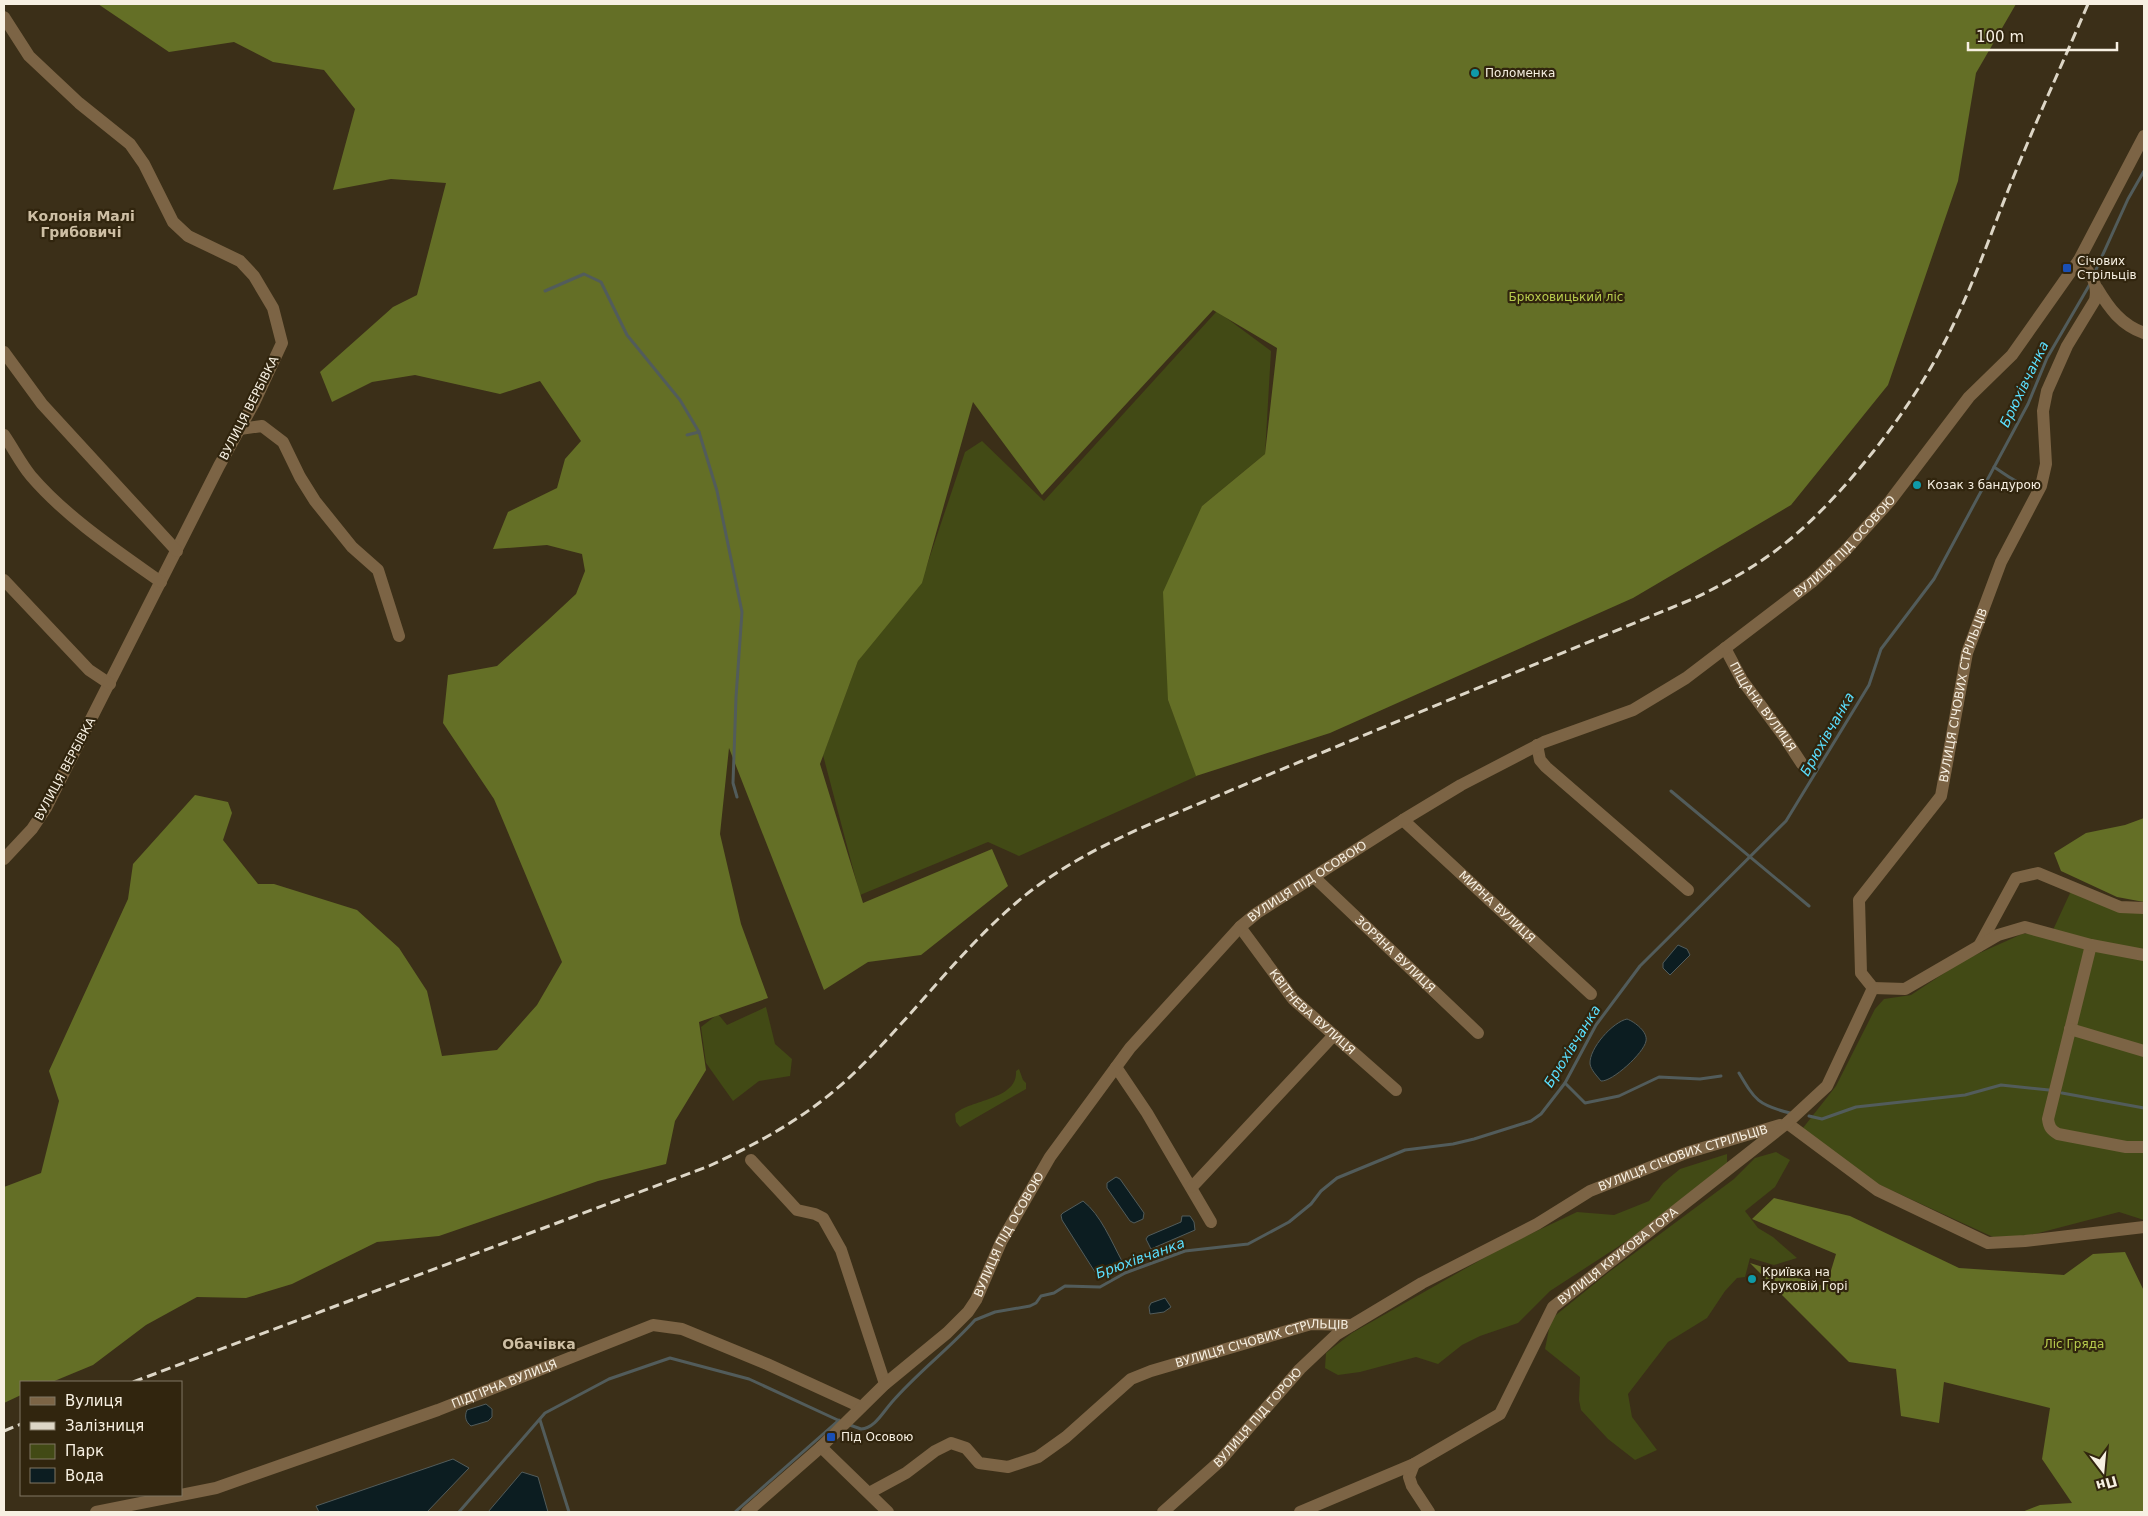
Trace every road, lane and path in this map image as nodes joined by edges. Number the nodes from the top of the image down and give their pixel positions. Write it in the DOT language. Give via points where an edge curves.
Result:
graph roads {
  1 [pos="4,17"];
  2 [pos="2144,136"];
  3 [pos="2079,260"];
  4 [pos="2097,286"];
  5 [pos="2144,333"];
  6 [pos="4,352"];
  7 [pos="7,366"];
  8 [pos="240,429"];
  9 [pos="4,434"];
  10 [pos="177,551"];
  11 [pos="4,580"];
  12 [pos="161,582"];
  13 [pos="399,636"];
  14 [pos="1725,648"];
  15 [pos="110,684"];
  16 [pos="1537,745"];
  17 [pos="1802,764"];
  18 [pos="1403,820"];
  19 [pos="4,859"];
  20 [pos="1314,877"];
  21 [pos="1688,890"];
  22 [pos="2144,908"];
  23 [pos="1240,927"];
  24 [pos="2091,945"];
  25 [pos="1979,946"];
  26 [pos="2144,955"];
  27 [pos="1873,988"];
  28 [pos="1591,994"];
  29 [pos="2070,1030"];
  30 [pos="1478,1033"];
  31 [pos="1334,1035"];
  32 [pos="2144,1051"];
  33 [pos="1116,1067"];
  34 [pos="1396,1090"];
  35 [pos="1787,1123"];
  36 [pos="2144,1147"];
  37 [pos="751,1160"];
  38 [pos="1192,1188"];
  39 [pos="1211,1222"];
  40 [pos="2144,1227"];
  41 [pos="1352,1325"];
  42 [pos="885,1384"];
  43 [pos="856,1411"];
  44 [pos="821,1447"];
  45 [pos="1414,1464"];
  46 [pos="870,1493"];
  47 [pos="182,1495"];
  48 [pos="175,1496"];
  49 [pos="96,1512"];
  50 [pos="747,1512"];
  51 [pos="888,1512"];
  52 [pos="1163,1512"];
  53 [pos="1300,1512"];
  54 [pos="1429,1512"];
  1 -- 8 [label="street, ВУЛИЦЯ ВЕРБІВКА" via="29,56 98,120 130,144 144,164 173,222 188,236 240,261 261,286 273,308 282,343"];
  2 -- 3 [label="street, ВУЛИЦЯ ПІД ОСОВОЮ"];
  3 -- 4 [label="street"];
  3 -- 14 [label="street, ВУЛИЦЯ ПІД ОСОВОЮ" via="2012,355 1968,397 1890,501 1844,552 1812,582"];
  4 -- 5 [label="street" via="2117,317"];
  4 -- 27 [label="street, ВУЛИЦЯ СІЧОВИХ СТРІЛЬЦІВ" via="2095,300 2067,346 2048,391 2043,412 2046,464 2041,486 2001,562 1967,653 1941,796 1859,900 1862,973"];
  6 -- 7 [label="street"];
  7 -- 10 [label="street"];
  8 -- 10 [label="street, ВУЛИЦЯ ВЕРБІВКА"];
  8 -- 13 [label="street" via="262,426 283,442 315,500 352,547 378,570"];
  9 -- 12 [label="street" via="31,475 60,505"];
  10 -- 12 [label="street, ВУЛИЦЯ ВЕРБІВКА"];
  11 -- 15 [label="street" via="90,670"];
  12 -- 15 [label="street, ВУЛИЦЯ ВЕРБІВКА"];
  14 -- 16 [label="street, ВУЛИЦЯ ПІД ОСОВОЮ" via="1686,678 1634,710"];
  14 -- 17 [label="street, ПІЩАНА ВУЛИЦЯ" via="1742,680"];
  15 -- 19 [label="street, ВУЛИЦЯ ВЕРБІВКА" via="46,808 32,829"];
  16 -- 18 [label="street, ВУЛИЦЯ ПІД ОСОВОЮ"];
  16 -- 21 [label="street" via="1540,760 1546,767"];
  18 -- 20 [label="street, ВУЛИЦЯ ПІД ОСОВОЮ"];
  18 -- 28 [label="street, МИРНА ВУЛИЦЯ"];
  20 -- 23 [label="street, ВУЛИЦЯ ПІД ОСОВОЮ"];
  20 -- 30 [label="street, ЗОРЯНА ВУЛИЦЯ"];
  22 -- 25 [label="street" via="2120,907 2038,873 2016,878"];
  23 -- 31 [label="street, КВІТНЕВА ВУЛИЦЯ" via="1293,999"];
  23 -- 33 [label="street, ВУЛИЦЯ ПІД ОСОВОЮ"];
  24 -- 25 [label="street" via="2026,927 1998,935"];
  24 -- 26 [label="street"];
  24 -- 29 [label="street"];
  25 -- 27 [label="street" via="1905,989"];
  27 -- 35 [label="street, ВУЛИЦЯ СІЧОВИХ СТРІЛЬЦІВ" via="1827,1086"];
  29 -- 32 [label="street"];
  29 -- 36 [label="street" via="2048,1126 2058,1134 2126,1147"];
  31 -- 34 [label="street, КВІТНЕВА ВУЛИЦЯ"];
  31 -- 38 [label="street"];
  33 -- 38 [label="street"];
  33 -- 42 [label="street, ВУЛИЦЯ ПІД ОСОВОЮ" via="1040,1172 1001,1242 968,1312"];
  35 -- 40 [label="street" via="1877,1190 1988,1243"];
  35 -- 41 [label="street, ВУЛИЦЯ СІЧОВИХ СТРІЛЬЦІВ" via="1686,1153 1590,1191 1537,1224 1422,1283"];
  35 -- 45 [label="street, ВУЛИЦЯ КРУКОВА ГОРА" via="1553,1307 1500,1414"];
  37 -- 42 [label="street" via="796,1210 822,1218 841,1250"];
  38 -- 39 [label="street"];
  41 -- 46 [label="street, ВУЛИЦЯ СІЧОВИХ СТРІЛЬЦІВ" via="1311,1324 1150,1371 1131,1379 1066,1437 1038,1457 1008,1468 984,1465 966,1448 951,1443 906,1474"];
  41 -- 52 [label="street, ВУЛИЦЯ ПІД ГОРОЮ" via="1337,1334 1300,1369 1219,1462"];
  42 -- 43 [label="street, ВУЛИЦЯ ПІД ОСОВОЮ"];
  43 -- 44 [label="street, ВУЛИЦЯ ПІД ОСОВОЮ"];
  43 -- 47 [label="street, ПІДГІРНА ВУЛИЦЯ" via="768,1364 682,1329 653,1325 438,1410 216,1488"];
  44 -- 46 [label="street"];
  44 -- 50 [label="street"];
  45 -- 53 [label="street, ВУЛИЦЯ КРУКОВА ГОРА"];
  45 -- 54 [label="street" via="1409,1477"];
  46 -- 51 [label="street"];
  48 -- 49 [label="street, ПІДГІРНА ВУЛИЦЯ"];
}
